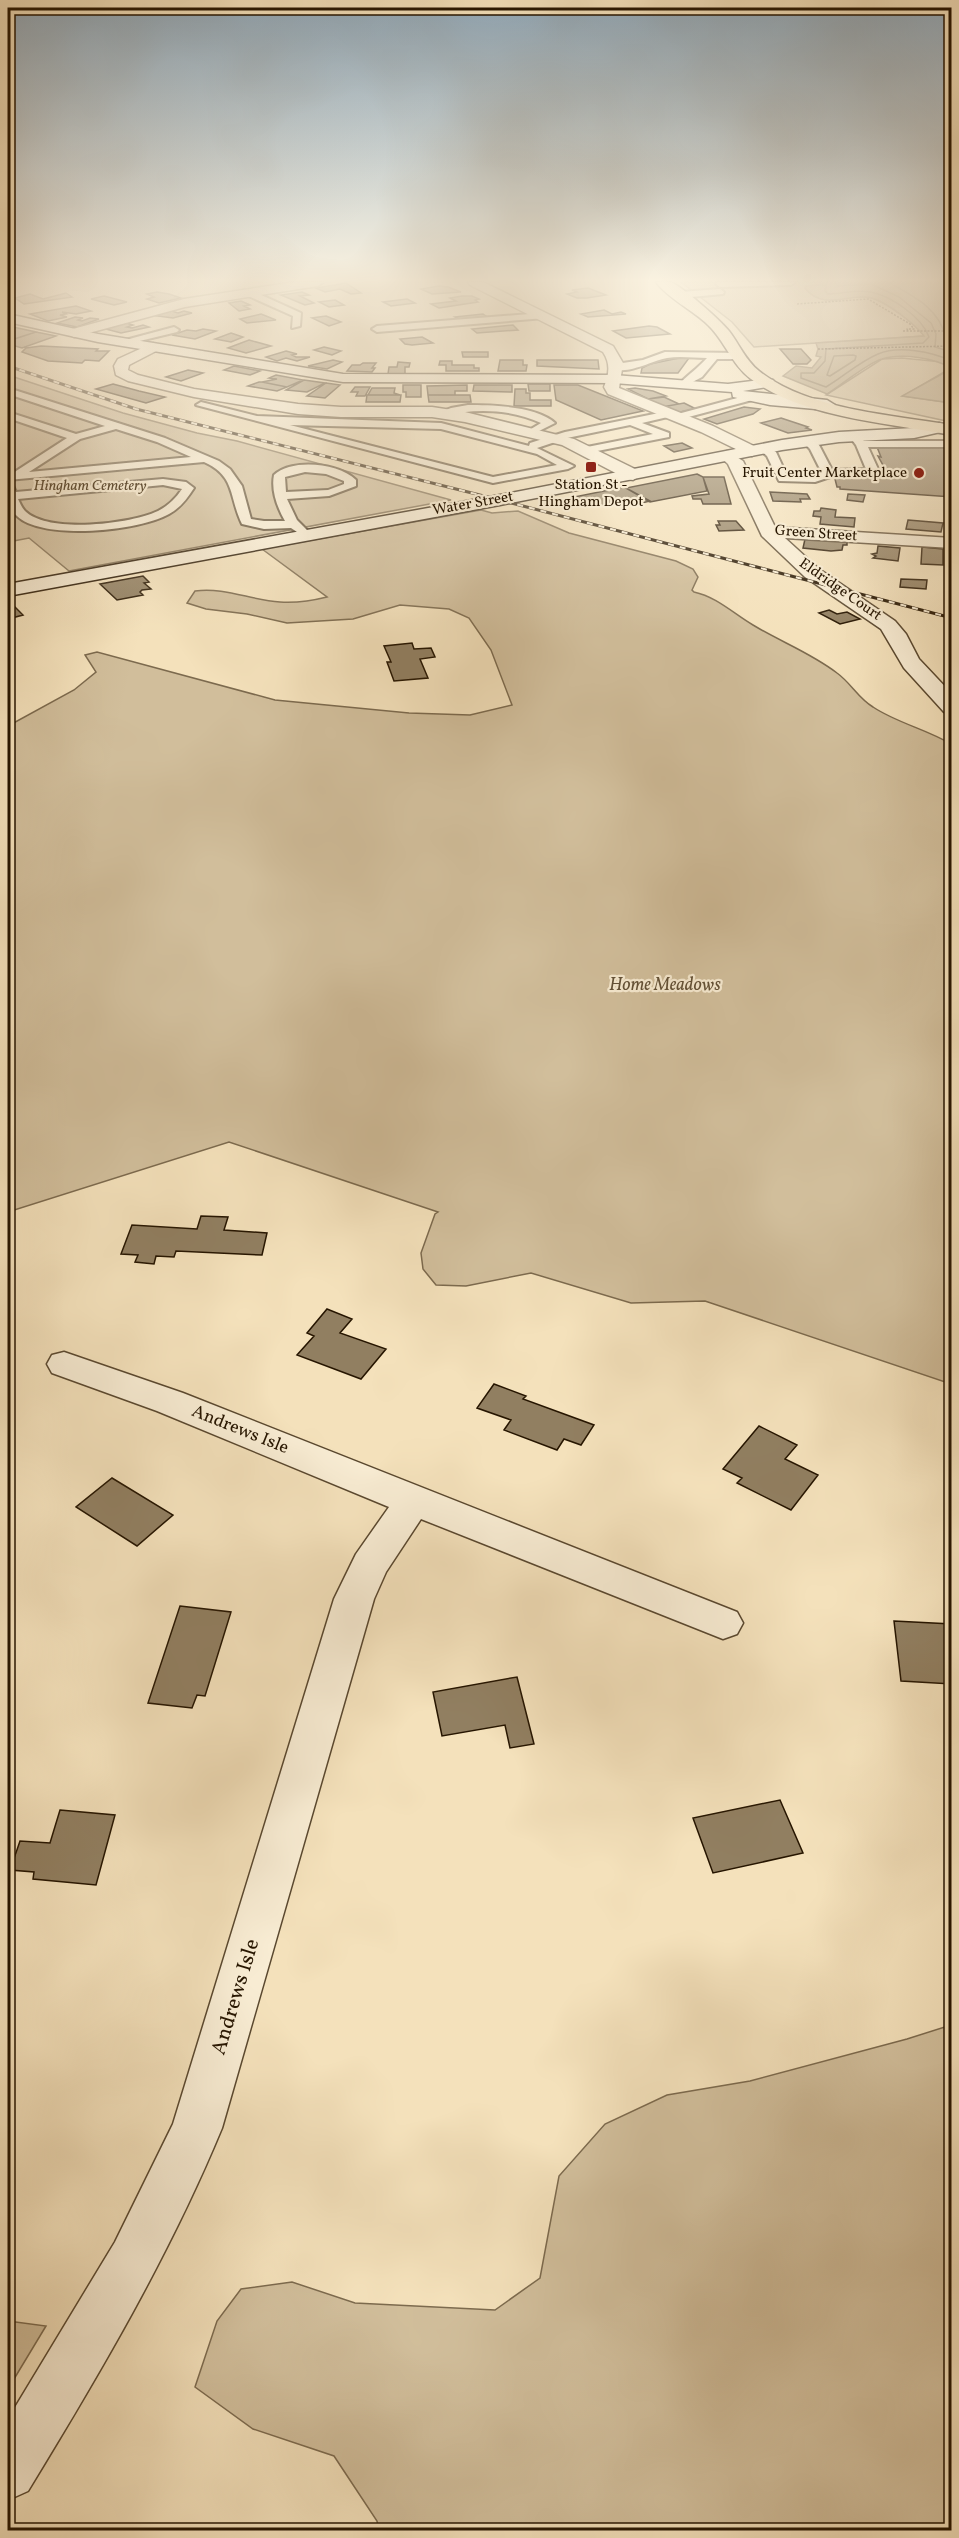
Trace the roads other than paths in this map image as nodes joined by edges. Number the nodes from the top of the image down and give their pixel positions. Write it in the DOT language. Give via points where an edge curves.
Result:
graph roads {
  1 [pos="25,400"];
  2 [pos="33,400"];
  3 [pos="238,400"];
  4 [pos="636,400"];
  5 [pos="738,400"];
  6 [pos="784,400"];
  7 [pos="812,400"];
  8 [pos="241,401"];
  9 [pos="201,405"];
  10 [pos="827,405"];
  11 [pos="8,408"];
  12 [pos="219,409"];
  13 [pos="8,415"];
  14 [pos="673,416"];
  15 [pos="259,419"];
  16 [pos="634,423"];
  17 [pos="116,426"];
  18 [pos="945,429"];
  19 [pos="76,438"];
  20 [pos="554,438"];
  21 [pos="161,440"];
  22 [pos="529,440"];
  23 [pos="857,440"];
  24 [pos="807,441"];
  25 [pos="951,444"];
  26 [pos="586,450"];
  27 [pos="758,450"];
  28 [pos="727,456"];
  29 [pos="628,457"];
  30 [pos="207,459"];
  31 [pos="607,460"];
  32 [pos="90,468"];
  33 [pos="828,474"];
  34 [pos="633,475"];
  35 [pos="9,486"];
  36 [pos="282,496"];
  37 [pos="13,511"];
  38 [pos="35,522"];
  39 [pos="17,524"];
  40 [pos="300,529"];
  41 [pos="768,532"];
  42 [pos="951,543"];
  43 [pos="8,590"];
  44 [pos="951,707"];
  45 [pos="64,1364"];
  46 [pos="413,1502"];
  47 [pos="723,1623"];
  48 [pos="8,2471"];
  1 -- 11 [label="lane"];
  2 -- 17 [label="lane"];
  3 -- 8 [label="street"];
  4 -- 14 [label="street"];
  5 -- 14 [label="lane"];
  6 -- 10 [label="street"];
  7 -- 10 [label="main road"];
  8 -- 12 [label="lane"];
  8 -- 22 [label="street" via="332,412 443,413"];
  9 -- 12 [label="lane"];
  10 -- 18 [label="main road"];
  12 -- 15 [label="lane"];
  13 -- 19 [label="lane"];
  14 -- 16 [label="lane"];
  14 -- 27 [label="street"];
  15 -- 22 [label="lane" via="435,426"];
  15 -- 22 [label="lane" via="493,480 568,466 541,452"];
  16 -- 20 [label="lane"];
  16 -- 26 [label="lane" via="665,435"];
  17 -- 19 [label="lane"];
  17 -- 21 [label="lane"];
  18 -- 23 [label="street, Water Street"];
  19 -- 35 [label="lane"];
  20 -- 22 [label="street"];
  20 -- 26 [label="street"];
  21 -- 30 [label="lane"];
  21 -- 32 [label="lane"];
  23 -- 24 [label="street, Water Street"];
  23 -- 25 [label="lane"];
  23 -- 33 [label="lane" via="872,471"];
  24 -- 27 [label="street, Water Street"];
  24 -- 33 [label="lane" via="815,447"];
  26 -- 31 [label="street"];
  27 -- 28 [label="street, Water Street"];
  27 -- 33 [label="lane" via="772,454 783,479 815,479"];
  28 -- 34 [label="street, Water Street"];
  28 -- 41 [label="street, Green Street" via="735,461"];
  29 -- 31 [label="lane"];
  30 -- 32 [label="lane"];
  30 -- 40 [label="lane" via="226,471 236,486 246,521"];
  31 -- 34 [label="street"];
  32 -- 35 [label="lane"];
  34 -- 40 [label="street, Water Street"];
  35 -- 37 [label="lane"];
  35 -- 38 [label="lane" via="163,482 182,483 188,488 166,511 144,520 78,527"];
  36 -- 36 [label="lane" via="278,478 293,469 313,469 350,480 350,486 329,494"];
  36 -- 40 [label="lane"];
  37 -- 38 [label="lane"];
  38 -- 39 [label="lane"];
  40 -- 43 [label="street, Water Street"];
  41 -- 42 [label="street, Green Street"];
  41 -- 44 [label="street, Eldridge Court" via="812,573 888,625 912,664"];
  45 -- 46 [label="street, Andrews Isle" via="170,1402"];
  46 -- 47 [label="street, Andrews Isle"];
  46 -- 48 [label="street, Andrews Isle" via="376,1555 354,1599 197,2128 178,2174 86,2346"];
}
